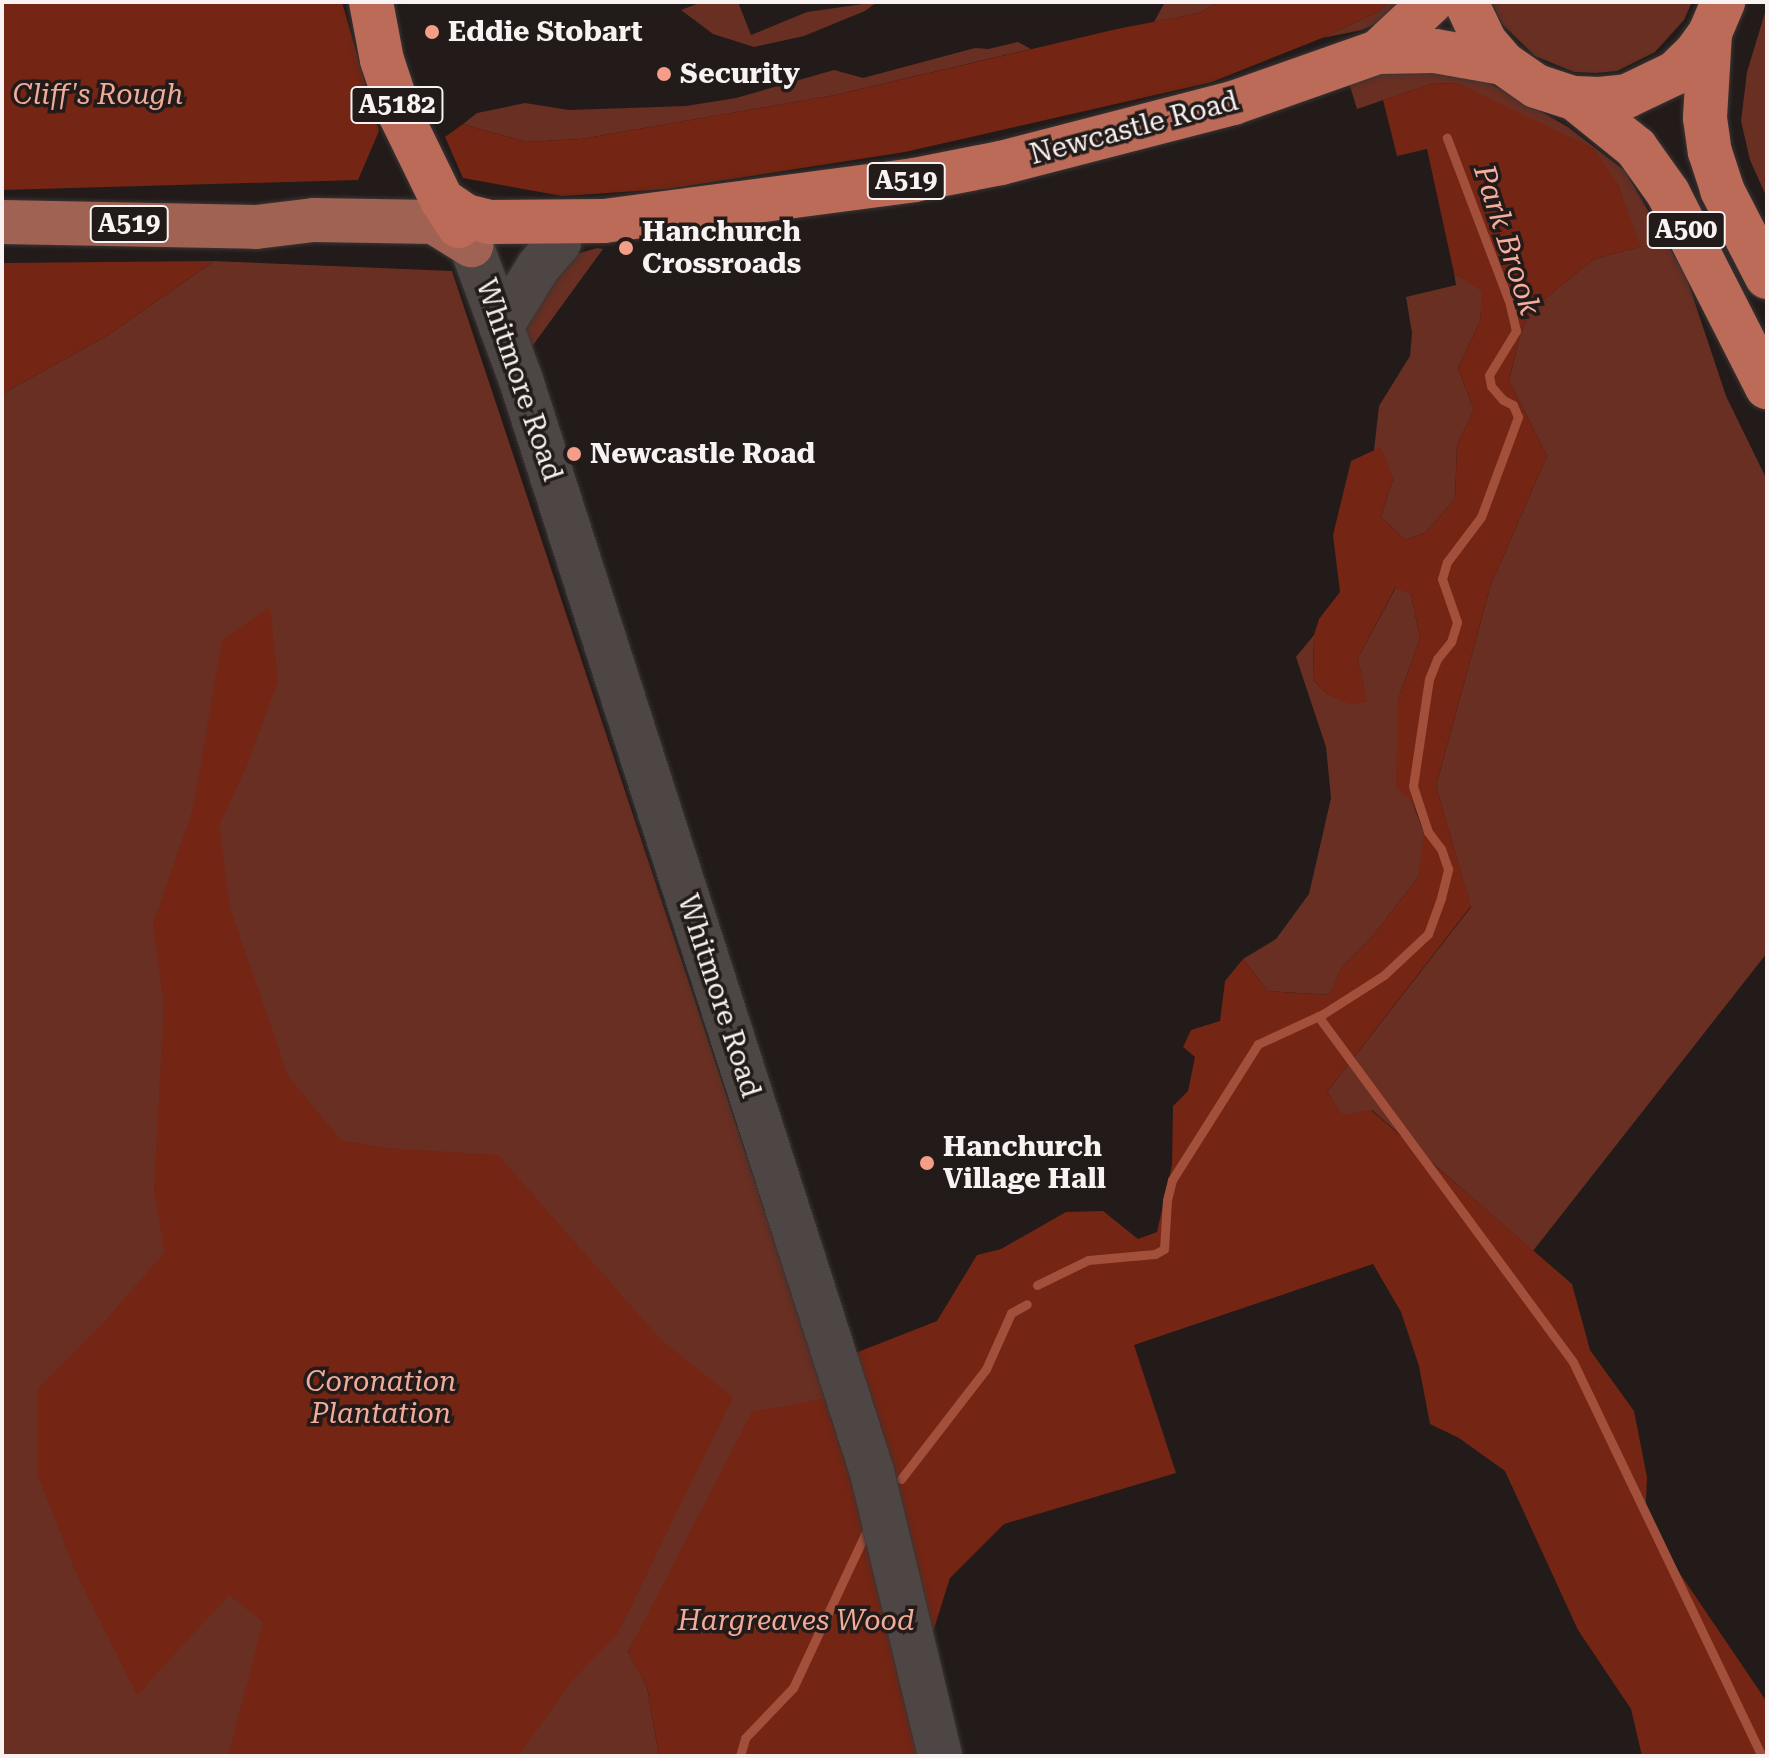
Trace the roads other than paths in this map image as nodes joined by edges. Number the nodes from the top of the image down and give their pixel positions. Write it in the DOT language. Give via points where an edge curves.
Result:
graph roads {
  1 [pos="371,2"];
  2 [pos="1431,2"];
  3 [pos="1466,2"];
  4 [pos="1716,17"];
  5 [pos="1378,52"];
  6 [pos="1503,63"];
  7 [pos="1574,98"];
  8 [pos="442,200"];
  9 [pos="647,213"];
  10 [pos="2,222"];
  11 [pos="256,227"];
  12 [pos="559,243"];
  13 [pos="471,245"];
  14 [pos="1767,277"];
  15 [pos="501,327"];
  16 [pos="1767,387"];
  17 [pos="940,1756"];
  1 -- 8 [label="highway, A5182" via="400,114"];
  2 -- 5 [label="highway, Newcastle Road / A519"];
  3 -- 6 [label="highway" via="1485,42"];
  4 -- 7 [label="highway" via="1685,64 1652,87 1614,98"];
  4 -- 14 [label="highway, A500" via="1705,118 1710,152 1722,190"];
  5 -- 6 [label="highway, Newcastle Road / A519" via="1435,51"];
  5 -- 9 [label="highway, Newcastle Road / A519" via="1233,103 1001,163 914,180"];
  6 -- 7 [label="highway" via="1536,86"];
  7 -- 16 [label="highway, A500" via="1636,148 1668,193"];
  8 -- 9 [label="highway, Newcastle Road / A519" via="596,203"];
  8 -- 11 [label="main road, Newcastle Road / A519" via="311,200"];
  8 -- 13 [label="highway, A5182"];
  9 -- 12 [label="highway, Newcastle Road / A519" via="605,240"];
  10 -- 11 [label="main road, Newcastle Road / A519"];
  11 -- 13 [label="main road, Newcastle Road / A519" via="314,220 434,222"];
  12 -- 13 [label="highway, Newcastle Road / A519"];
  12 -- 15 [label="main road"];
  13 -- 15 [label="main road, Whitmore Road"];
  15 -- 17 [label="main road, Whitmore Road" via="872,1472"];
}
